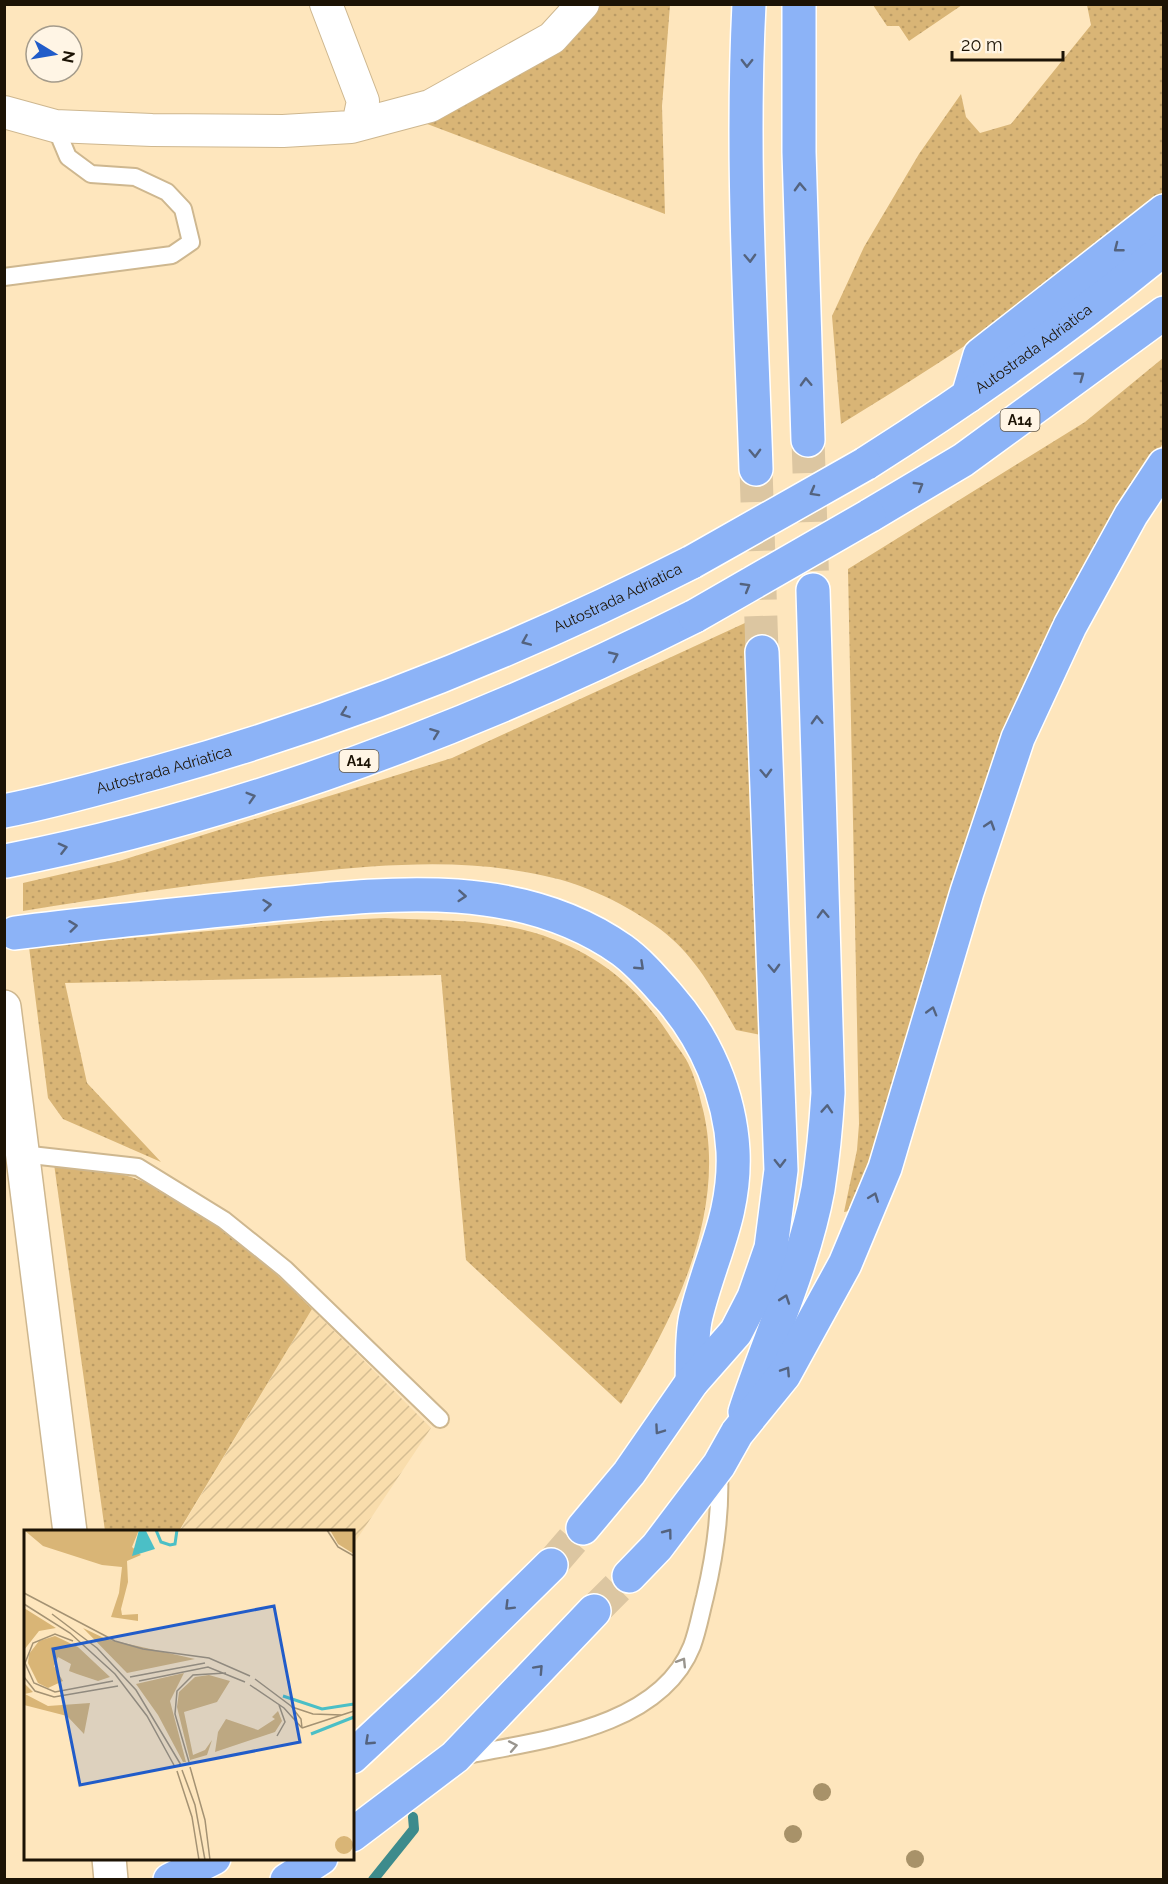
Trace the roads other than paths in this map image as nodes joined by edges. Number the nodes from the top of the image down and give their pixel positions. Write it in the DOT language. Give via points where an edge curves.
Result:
graph roads {
  1 [pos="326,4"];
  2 [pos="583,4"];
  3 [pos="749,4"];
  4 [pos="799,4"];
  5 [pos="4,112"];
  6 [pos="358,125"];
  7 [pos="56,126"];
  8 [pos="1164,212"];
  9 [pos="1164,249"];
  10 [pos="4,277"];
  11 [pos="1164,313"];
  12 [pos="968,396"];
  13 [pos="808,440"];
  14 [pos="1164,465"];
  15 [pos="756,470"];
  16 [pos="813,590"];
  17 [pos="762,652"];
  18 [pos="4,811"];
  19 [pos="6,861"];
  20 [pos="15,933"];
  21 [pos="5,1012"];
  22 [pos="22,1154"];
  23 [pos="692,1382"];
  24 [pos="440,1419"];
  25 [pos="737,1433"];
  26 [pos="719,1466"];
  27 [pos="583,1528"];
  28 [pos="70,1530"];
  29 [pos="551,1565"];
  30 [pos="629,1576"];
  31 [pos="594,1611"];
  32 [pos="354,1755"];
  33 [pos="456,1757"];
  34 [pos="354,1834"];
  35 [pos="109,1860"];
  36 [pos="210,1860"];
  37 [pos="111,1880"];
  38 [pos="170,1880"];
  1 -- 6 [label="street" via="363,101"];
  2 -- 6 [label="street" via="552,38 430,106"];
  3 -- 15 [label="highway, one-way" via="746,62"];
  13 -- 4 [label="highway, one-way" via="799,152"];
  5 -- 7 [label="street"];
  6 -- 7 [label="street" via="283,131"];
  7 -- 10 [label="lane" via="68,157 91,174 135,177 167,192 183,209 191,242 172,255"];
  8 -- 12 [label="highway, one-way" via="980,355"];
  9 -- 12 [label="highway, Autostrada Adriatica"];
  19 -- 11 [label="highway, A14, one-way, bridge" via="200,813 394,748 532,694 695,616 963,460"];
  12 -- 18 [label="highway, Autostrada Adriatica, one-way, bridge" via="865,464 692,562 531,639 309,727"];
  25 -- 14 [label="highway, one-way" via="784,1375 864,1223 885,1168 967,892 1018,738 1070,626 1131,515"];
  25 -- 16 [label="highway, one-way" via="800,1255 818,1190 825,1139 828,1093"];
  17 -- 23 [label="highway, one-way" via="778,1059 778,1208 771,1248 754,1297 736,1332"];
  20 -- 23 [label="highway, one-way" via="303,902 432,894 525,907 594,932 625,952 698,1034 727,1109 733,1152 730,1202 721,1245 696,1318"];
  21 -- 22 [label="street"];
  22 -- 24 [label="lane" via="138,1167 224,1220 285,1269"];
  22 -- 28 [label="street"];
  23 -- 27 [label="highway, one-way" via="629,1473"];
  25 -- 26 [label="highway"];
  30 -- 26 [label="highway, one-way" via="657,1547"];
  33 -- 26 [label="lane, one-way" via="602,1724 632,1711 657,1693 677,1671 692,1646 708,1585 721,1505"];
  29 -- 32 [label="highway, one-way"];
  33 -- 31 [label="highway, one-way"];
  33 -- 34 [label="highway"];
  35 -- 37 [label="street"];
  36 -- 38 [label="highway"];
}
